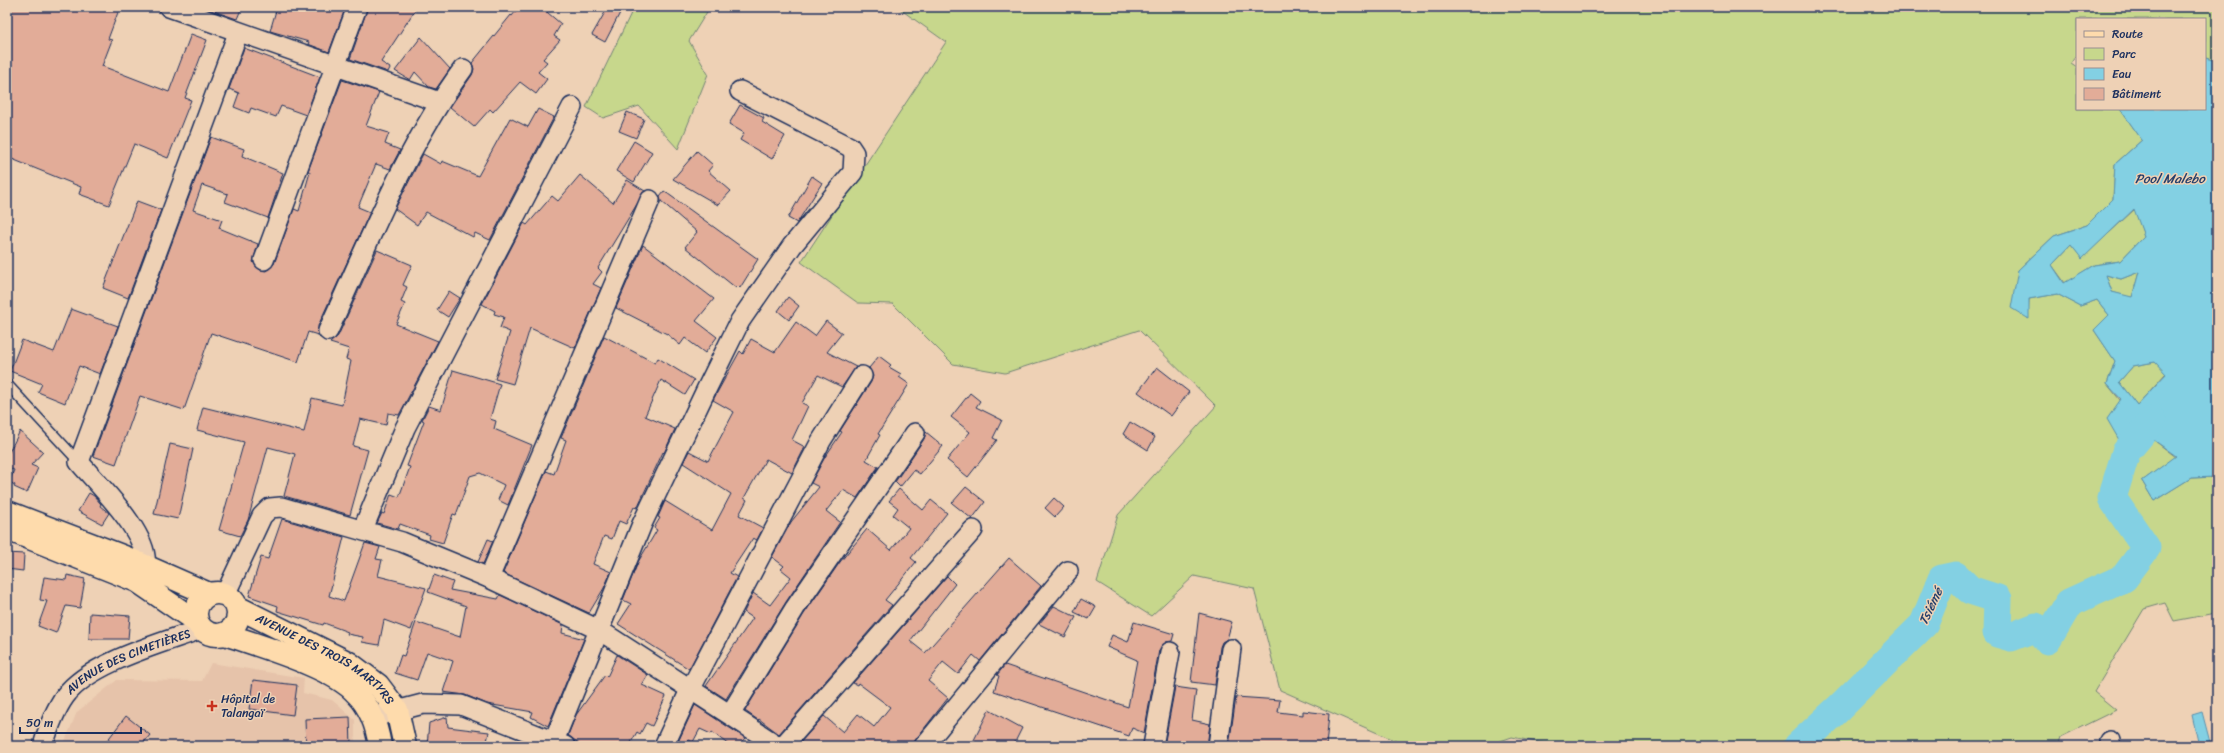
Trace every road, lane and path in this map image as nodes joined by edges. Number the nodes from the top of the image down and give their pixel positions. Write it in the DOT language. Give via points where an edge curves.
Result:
graph roads {
  1 [pos="169,7"];
  2 [pos="357,7"];
  3 [pos="238,33"];
  4 [pos="336,66"];
  5 [pos="463,69"];
  6 [pos="740,91"];
  7 [pos="439,102"];
  8 [pos="572,107"];
  9 [pos="650,200"];
  10 [pos="264,260"];
  11 [pos="328,331"];
  12 [pos="862,376"];
  13 [pos="7,384"];
  14 [pos="915,433"];
  15 [pos="79,462"];
  16 [pos="7,512"];
  17 [pos="7,529"];
  18 [pos="363,529"];
  19 [pos="974,530"];
  20 [pos="1068,571"];
  21 [pos="141,574"];
  22 [pos="490,578"];
  23 [pos="224,599"];
  24 [pos="199,626"];
  25 [pos="599,630"];
  26 [pos="225,634"];
  27 [pos="1232,649"];
  28 [pos="1170,652"];
  29 [pos="691,688"];
  30 [pos="397,710"];
  31 [pos="730,713"];
  32 [pos="373,717"];
  33 [pos="557,744"];
  34 [pos="43,746"];
  35 [pos="380,746"];
  36 [pos="405,746"];
  37 [pos="664,746"];
  38 [pos="778,746"];
  39 [pos="783,746"];
  40 [pos="924,746"];
  41 [pos="1153,746"];
  42 [pos="1218,746"];
  1 -- 3 [label="street"];
  2 -- 4 [label="street"];
  3 -- 4 [label="street"];
  3 -- 15 [label="street"];
  4 -- 7 [label="street"];
  4 -- 10 [label="street"];
  5 -- 7 [label="street"];
  6 -- 25 [label="street" via="850,147 854,153 853,172 792,246 740,321 642,524"];
  7 -- 11 [label="street"];
  8 -- 18 [label="street" via="406,428"];
  9 -- 22 [label="street"];
  12 -- 29 [label="street" via="821,441"];
  13 -- 15 [label="lane"];
  14 -- 31 [label="street" via="795,608"];
  15 -- 21 [label="street" via="131,523 142,546"];
  16 -- 21 [label="main road, AVENUE DES TROIS MARTYRS"];
  17 -- 21 [label="main road, AVENUE DES TROIS MARTYRS"];
  18 -- 22 [label="street"];
  18 -- 23 [label="street" via="281,507 270,508 262,516"];
  19 -- 39 [label="street"];
  20 -- 40 [label="street"];
  21 -- 23 [label="main road, AVENUE DES TROIS MARTYRS"];
  21 -- 24 [label="main road, AVENUE DES TROIS MARTYRS"];
  22 -- 25 [label="street"];
  23 -- 24 [label="main road" via="202,599 197,606 196,614"];
  23 -- 26 [label="main road" via="238,615 232,630"];
  23 -- 30 [label="main road, AVENUE DES TROIS MARTYRS" via="349,663 378,685"];
  24 -- 26 [label="main road" via="208,634"];
  24 -- 34 [label="street, AVENUE DES CIMETIÈRES" via="114,661 85,678 66,695 48,729"];
  25 -- 29 [label="street"];
  25 -- 33 [label="street"];
  26 -- 32 [label="main road, AVENUE DES TROIS MARTYRS" via="290,656 335,677 357,693"];
  27 -- 42 [label="street"];
  28 -- 41 [label="street"];
  29 -- 31 [label="street"];
  29 -- 37 [label="street"];
  30 -- 32 [label="street"];
  30 -- 33 [label="street" via="423,704 462,705"];
  30 -- 36 [label="main road, AVENUE DES TROIS MARTYRS"];
  31 -- 38 [label="street"];
  32 -- 35 [label="main road, AVENUE DES TROIS MARTYRS"];
}
